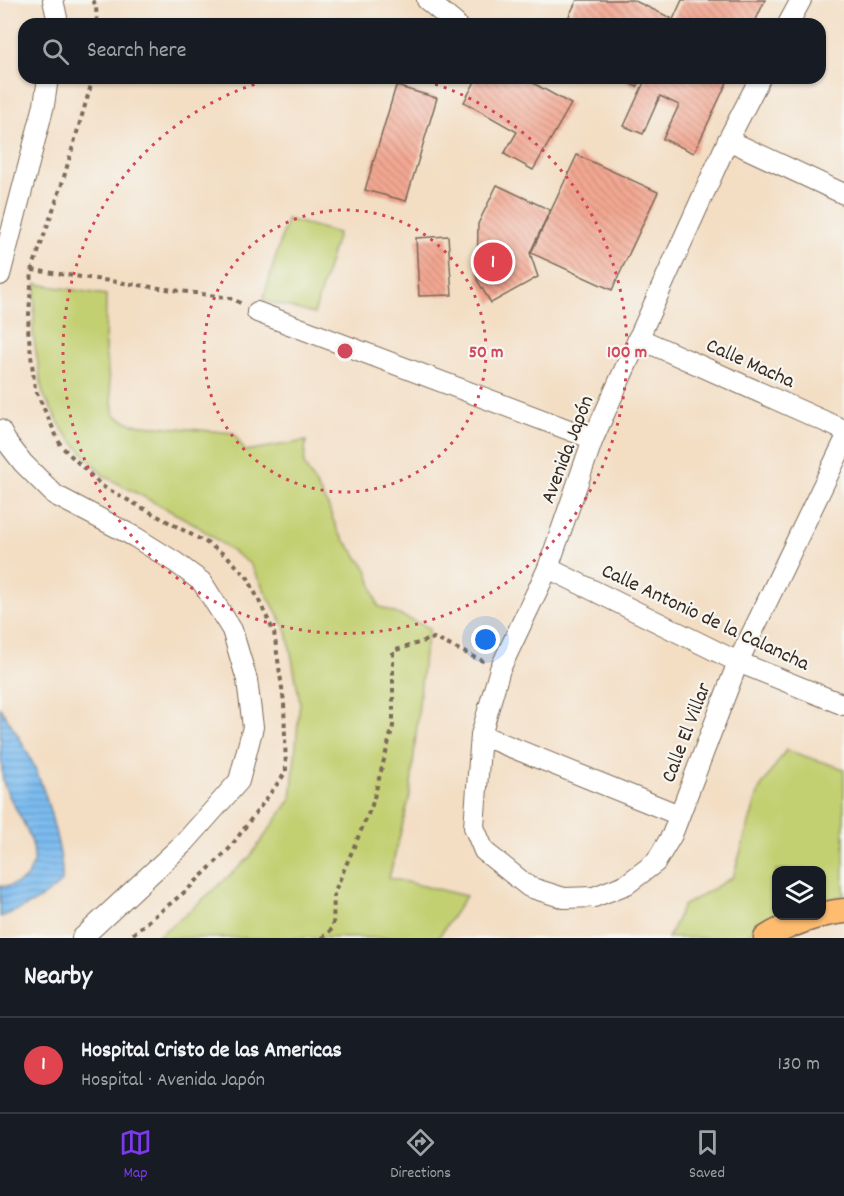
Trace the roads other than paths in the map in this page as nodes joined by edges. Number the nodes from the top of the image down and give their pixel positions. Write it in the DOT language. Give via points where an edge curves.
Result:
graph roads {
  1 [pos="53,0"];
  2 [pos="427,0"];
  3 [pos="801,0"];
  4 [pos="57,18"];
  5 [pos="449,18"];
  6 [pos="791,18"];
  7 [pos="47,84"];
  8 [pos="757,84"];
  9 [pos="728,140"];
  10 [pos="844,194"];
  11 [pos="0,275"];
  12 [pos="257,312"];
  13 [pos="638,338"];
  14 [pos="0,430"];
  15 [pos="844,430"];
  16 [pos="592,439"];
  17 [pos="844,442"];
  18 [pos="548,568"];
  19 [pos="738,662"];
  20 [pos="844,705"];
  21 [pos="481,735"];
  22 [pos="679,815"];
  23 [pos="484,851"];
  24 [pos="844,910"];
  25 [pos="82,938"];
  26 [pos="766,938"];
  1 -- 4 [label="street"];
  2 -- 5 [label="street"];
  3 -- 6 [label="street"];
  7 -- 11 [label="street"];
  8 -- 9 [label="street, Avenida Japón"];
  9 -- 10 [label="street"];
  9 -- 13 [label="street, Avenida Japón"];
  12 -- 16 [label="street"];
  13 -- 15 [label="street, Calle Macha"];
  13 -- 16 [label="street, Avenida Japón"];
  14 -- 25 [label="street" via="23,463 55,495 135,537 202,582 232,630 247,680 253,727 239,781 185,842"];
  16 -- 18 [label="street, Avenida Japón"];
  17 -- 19 [label="street, Calle El Villar"];
  18 -- 19 [label="street, Calle Antonio de la Calancha"];
  18 -- 21 [label="street, Avenida Japón" via="500,669"];
  19 -- 20 [label="street, Calle Antonio de la Calancha"];
  19 -- 22 [label="street, Calle El Villar"];
  21 -- 22 [label="street"];
  21 -- 23 [label="street, Avenida Japón" via="474,827"];
  22 -- 23 [label="street, Calle El Villar" via="656,862 627,884 594,897 564,898 529,887"];
  24 -- 26 [label="main road" via="780,929"];
}
